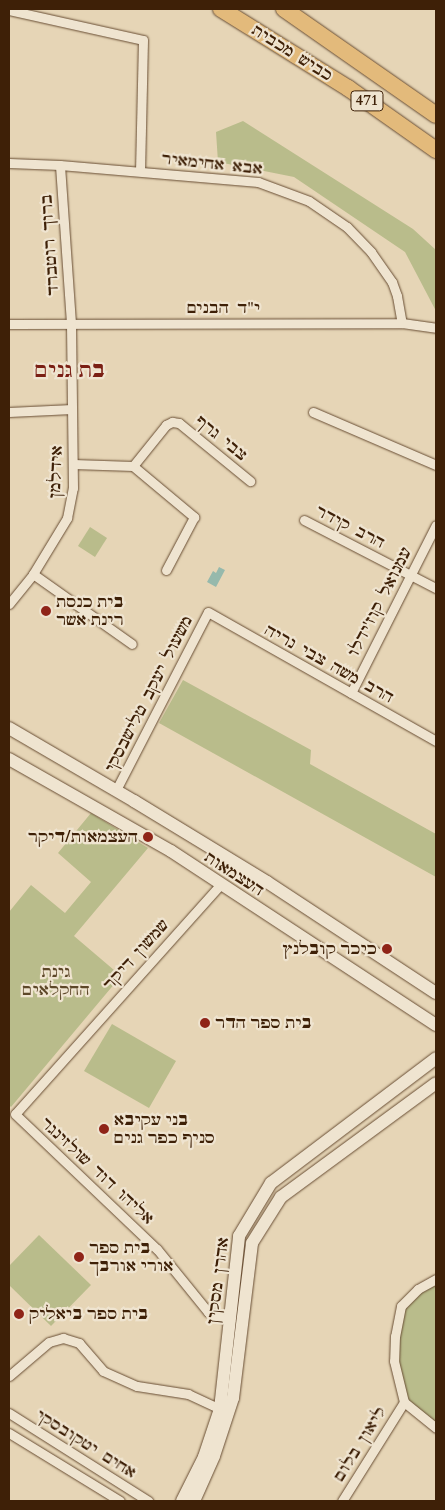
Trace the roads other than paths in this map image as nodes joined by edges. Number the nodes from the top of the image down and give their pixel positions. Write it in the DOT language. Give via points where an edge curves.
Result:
graph roads {
  1 [pos="214,9"];
  2 [pos="221,9"];
  3 [pos="284,9"];
  4 [pos="290,9"];
  5 [pos="9,10"];
  6 [pos="242,21"];
  7 [pos="323,35"];
  8 [pos="436,115"];
  9 [pos="436,150"];
  10 [pos="9,163"];
  11 [pos="60,165"];
  12 [pos="140,172"];
  13 [pos="402,323"];
  14 [pos="9,324"];
  15 [pos="71,324"];
  16 [pos="436,328"];
  17 [pos="72,409"];
  18 [pos="9,412"];
  19 [pos="313,412"];
  20 [pos="73,464"];
  21 [pos="436,465"];
  22 [pos="133,466"];
  23 [pos="250,480"];
  24 [pos="304,520"];
  25 [pos="436,525"];
  26 [pos="166,570"];
  27 [pos="33,574"];
  28 [pos="410,574"];
  29 [pos="436,588"];
  30 [pos="9,604"];
  31 [pos="208,612"];
  32 [pos="132,644"];
  33 [pos="351,693"];
  34 [pos="9,728"];
  35 [pos="436,740"];
  36 [pos="9,759"];
  37 [pos="116,790"];
  38 [pos="220,885"];
  39 [pos="436,993"];
  40 [pos="436,1025"];
  41 [pos="436,1058"];
  42 [pos="436,1082"];
  43 [pos="15,1114"];
  44 [pos="436,1279"];
  45 [pos="230,1321"];
  46 [pos="9,1376"];
  47 [pos="404,1402"];
  48 [pos="220,1409"];
  49 [pos="9,1413"];
  50 [pos="21,1420"];
  51 [pos="436,1428"];
  52 [pos="9,1434"];
  53 [pos="120,1501"];
  54 [pos="148,1501"];
  55 [pos="182,1501"];
  56 [pos="194,1501"];
  57 [pos="342,1501"];
  1 -- 6 [label="highway"];
  2 -- 6 [label="highway, כביש מכבית / 471"];
  3 -- 7 [label="highway, כביש מכבית / 471"];
  4 -- 7 [label="highway"];
  5 -- 12 [label="street" via="143,40"];
  6 -- 9 [label="highway, כביש מכבית / 471" via="341,83"];
  7 -- 8 [label="highway, כביש מכבית / 471"];
  10 -- 11 [label="street, אבא אחימאיר"];
  11 -- 12 [label="street, אבא אחימאיר"];
  11 -- 15 [label="street, ברוך רוטברד"];
  12 -- 13 [label="street, אבא אחימאיר" via="258,182 309,201 347,227 371,252 392,282"];
  13 -- 15 [label="street, י\"ד הבנים"];
  13 -- 16 [label="street, י\"ד הבנים"];
  14 -- 15 [label="street, י\"ד הבנים"];
  15 -- 17 [label="street, אידלמן"];
  17 -- 18 [label="street"];
  17 -- 20 [label="street, אידלמן"];
  19 -- 21 [label="street"];
  20 -- 22 [label="street"];
  20 -- 27 [label="street, אידלמן" via="73,488 67,518"];
  22 -- 23 [label="street, צבי גרף" via="166,425 172,422 179,423"];
  22 -- 26 [label="street" via="194,517"];
  24 -- 28 [label="street, הרב קידר"];
  25 -- 28 [label="street, עמנואל קוז'ידלו"];
  27 -- 30 [label="street, אידלמן"];
  27 -- 32 [label="street"];
  28 -- 29 [label="street, הרב קידר"];
  28 -- 33 [label="street, עמנואל קוז'ידלו"];
  31 -- 33 [label="street, הרב משה צבי נריה"];
  31 -- 37 [label="street, משעול יעקב טלישבסקי"];
  33 -- 35 [label="street, הרב משה צבי נריה"];
  34 -- 37 [label="street, העצמאות"];
  36 -- 38 [label="street, העצמאות" via="171,851"];
  37 -- 39 [label="street, העצמאות" via="267,882"];
  38 -- 40 [label="street, העצמאות"];
  38 -- 43 [label="street, שמשון דיקר"];
  41 -- 45 [label="street, אהרן מסקין" via="271,1183 239,1236"];
  42 -- 56 [label="street, אהרן מסקין" via="281,1197 252,1243 233,1398 214,1456"];
  43 -- 45 [label="street, אליהו דוד שולזינגר" via="158,1249 208,1312"];
  44 -- 47 [label="street" via="418,1290 400,1308 394,1360"];
  45 -- 48 [label="street, אהרן מסקין"];
  46 -- 48 [label="street" via="49,1342 63,1338 79,1343 103,1371 136,1386 188,1394"];
  47 -- 51 [label="street"];
  47 -- 57 [label="street, ליאון בלום"];
  48 -- 55 [label="street, אהרן מסקין" via="204,1457"];
  49 -- 50 [label="street, אחים יטקובסקי"];
  50 -- 52 [label="street"];
  50 -- 54 [label="street, אחים יטקובסקי"];
  52 -- 53 [label="street, אחים יטקובסקי"];
}
